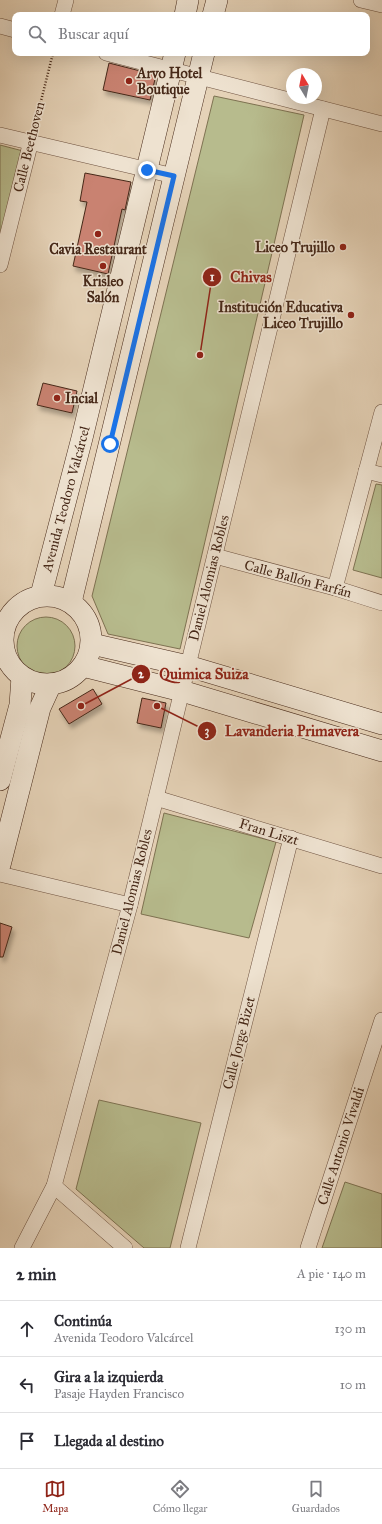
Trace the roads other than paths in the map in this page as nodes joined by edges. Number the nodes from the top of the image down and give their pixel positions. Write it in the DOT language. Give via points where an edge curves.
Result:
graph roads {
  1 [pos="66,0"];
  2 [pos="188,0"];
  3 [pos="217,0"];
  4 [pos="362,0"];
  5 [pos="382,5"];
  6 [pos="63,12"];
  7 [pos="186,12"];
  8 [pos="214,12"];
  9 [pos="0,26"];
  10 [pos="12,29"];
  11 [pos="131,56"];
  12 [pos="203,56"];
  13 [pos="173,61"];
  14 [pos="198,77"];
  15 [pos="323,109"];
  16 [pos="382,124"];
  17 [pos="0,135"];
  18 [pos="31,142"];
  19 [pos="147,170"];
  20 [pos="174,176"];
  21 [pos="0,265"];
  22 [pos="382,412"];
  23 [pos="82,438"];
  24 [pos="110,444"];
  25 [pos="366,471"];
  26 [pos="382,475"];
  27 [pos="215,556"];
  28 [pos="335,588"];
  29 [pos="41,595"];
  30 [pos="71,602"];
  31 [pos="382,602"];
  32 [pos="1,633"];
  33 [pos="92,644"];
  34 [pos="83,666"];
  35 [pos="188,666"];
  36 [pos="22,677"];
  37 [pos="51,684"];
  38 [pos="182,691"];
  39 [pos="382,724"];
  40 [pos="382,751"];
  41 [pos="0,780"];
  42 [pos="156,798"];
  43 [pos="291,838"];
  44 [pos="0,865"];
  45 [pos="382,866"];
  46 [pos="0,874"];
  47 [pos="130,905"];
  48 [pos="382,1020"];
  49 [pos="54,1186"];
  50 [pos="22,1248"];
  51 [pos="125,1248"];
  52 [pos="188,1248"];
  53 [pos="308,1248"];
  1 -- 6 [label="street"];
  2 -- 7 [label="street"];
  3 -- 8 [label="street"];
  4 -- 5 [label="street"];
  9 -- 10 [label="street"];
  11 -- 13 [label="street"];
  12 -- 14 [label="street, Avenida Teodoro Valcárcel"];
  13 -- 14 [label="street"];
  13 -- 19 [label="street, Avenida Teodoro Valcárcel"];
  14 -- 15 [label="street"];
  14 -- 20 [label="street, Avenida Teodoro Valcárcel"];
  15 -- 16 [label="street"];
  15 -- 27 [label="street, Daniel Alomias Robles"];
  17 -- 18 [label="street"];
  18 -- 19 [label="street"];
  18 -- 21 [label="street, Calle Beethoven"];
  19 -- 20 [label="street"];
  19 -- 23 [label="street, Avenida Teodoro Valcárcel"];
  20 -- 24 [label="street, Avenida Teodoro Valcárcel"];
  22 -- 25 [label="street"];
  23 -- 24 [label="street"];
  23 -- 29 [label="street, Avenida Teodoro Valcárcel"];
  24 -- 30 [label="street, Avenida Teodoro Valcárcel"];
  25 -- 26 [label="street"];
  25 -- 28 [label="street"];
  27 -- 28 [label="street, Calle Ballón Farfán"];
  27 -- 35 [label="street, Daniel Alomias Robles"];
  28 -- 31 [label="street, Calle Ballón Farfán"];
  29 -- 30 [label="street" via="56,596"];
  29 -- 32 [label="street" via="28,599 16,607"];
  30 -- 33 [label="street" via="88,620"];
  32 -- 36 [label="street" via="6,658"];
  33 -- 34 [label="street"];
  33 -- 35 [label="street"];
  34 -- 37 [label="street" via="63,682"];
  34 -- 38 [label="street"];
  35 -- 38 [label="street, Daniel Alomias Robles"];
  35 -- 39 [label="street"];
  36 -- 37 [label="street" via="36,683"];
  36 -- 41 [label="street" via="20,704"];
  37 -- 44 [label="street" via="40,708"];
  38 -- 40 [label="street"];
  38 -- 42 [label="street, Daniel Alomias Robles"];
  42 -- 43 [label="street, Fran Liszt"];
  42 -- 47 [label="street, Daniel Alomias Robles"];
  43 -- 45 [label="street, Fran Liszt"];
  43 -- 52 [label="street, Calle Jorge Bizet"];
  46 -- 47 [label="street"];
  47 -- 49 [label="street, Daniel Alomias Robles"];
  48 -- 53 [label="street, Calle Antonio Vivaldi"];
  49 -- 50 [label="street, Daniel Alomias Robles"];
  49 -- 51 [label="street"];
}
